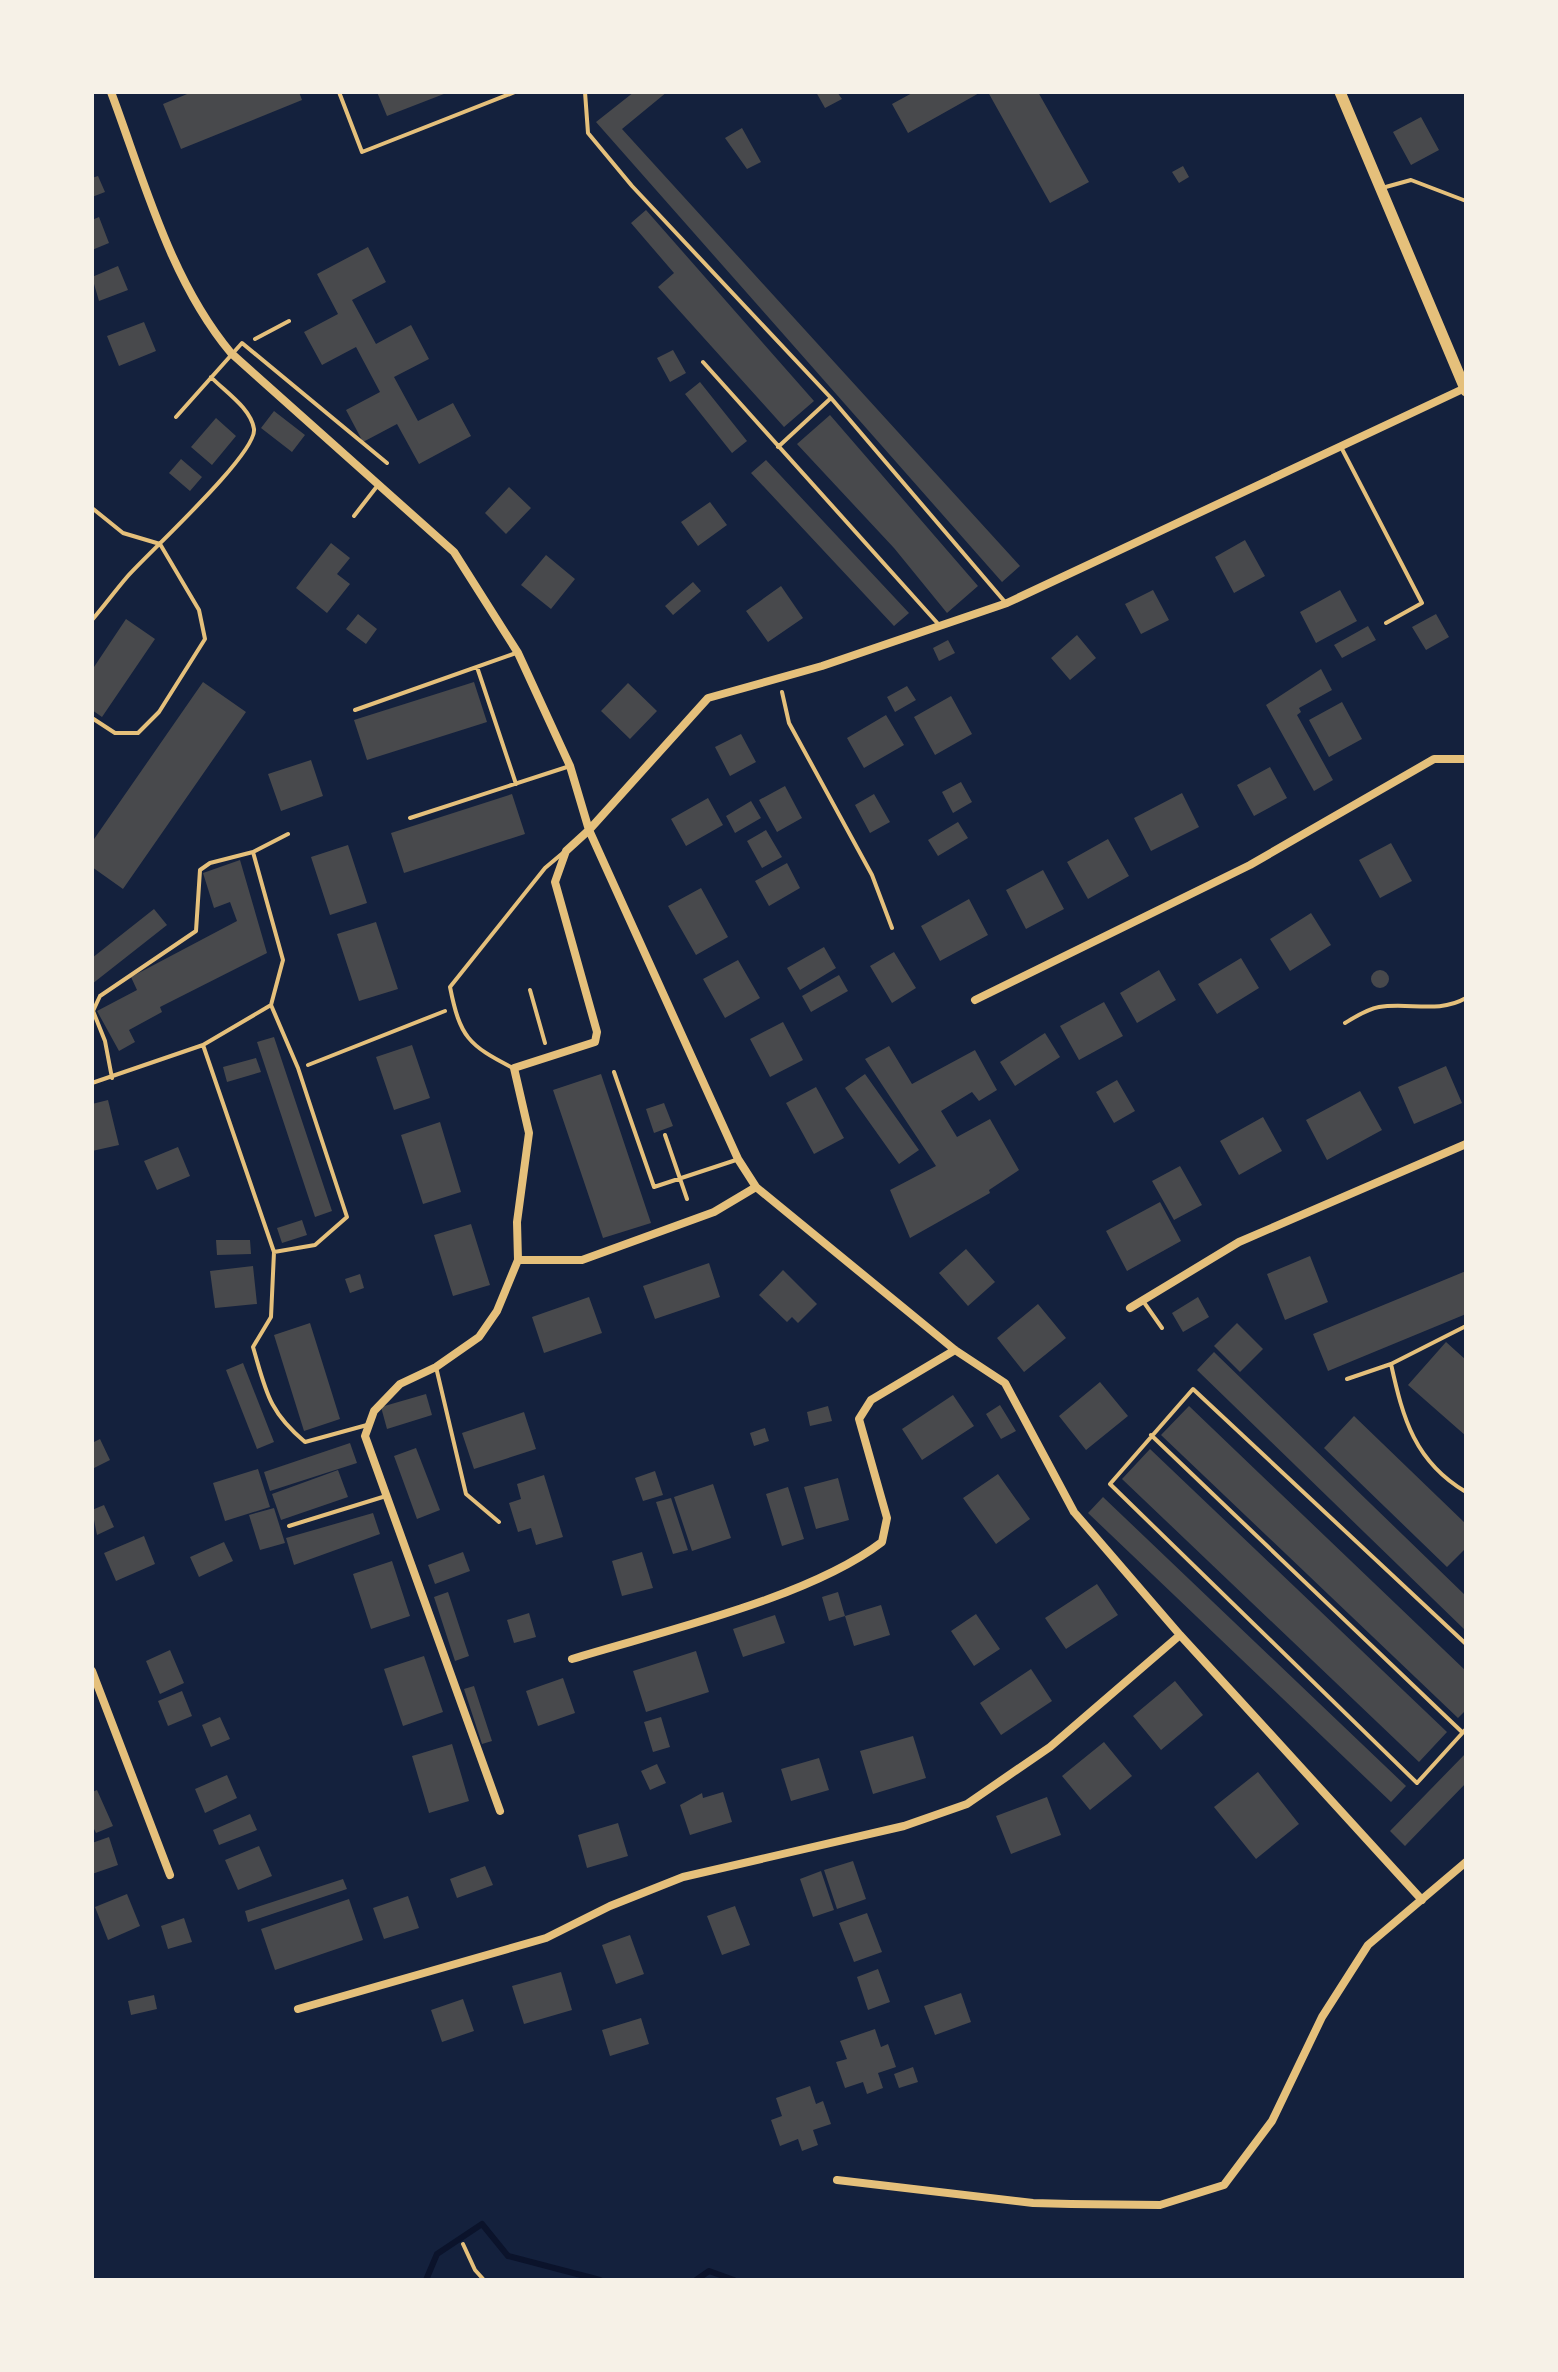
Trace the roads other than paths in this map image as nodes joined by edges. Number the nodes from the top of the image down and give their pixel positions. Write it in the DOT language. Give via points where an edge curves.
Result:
graph roads {
  1 [pos="111,92"];
  2 [pos="339,92"];
  3 [pos="515,92"];
  4 [pos="585,92"];
  5 [pos="1343,93"];
  6 [pos="1381,189"];
  7 [pos="1466,201"];
  8 [pos="231,353"];
  9 [pos="703,362"];
  10 [pos="211,377"];
  11 [pos="1465,390"];
  12 [pos="831,398"];
  13 [pos="176,417"];
  14 [pos="1339,444"];
  15 [pos="778,447"];
  16 [pos="387,463"];
  17 [pos="378,485"];
  18 [pos="92,508"];
  19 [pos="354,516"];
  20 [pos="160,544"];
  21 [pos="1007,603"];
  22 [pos="92,620"];
  23 [pos="1386,623"];
  24 [pos="941,628"];
  25 [pos="518,653"];
  26 [pos="477,667"];
  27 [pos="355,710"];
  28 [pos="92,718"];
  29 [pos="1466,759"];
  30 [pos="570,766"];
  31 [pos="516,784"];
  32 [pos="410,818"];
  33 [pos="589,830"];
  34 [pos="288,834"];
  35 [pos="566,851"];
  36 [pos="253,852"];
  37 [pos="1466,998"];
  38 [pos="975,1000"];
  39 [pos="271,1005"];
  40 [pos="1345,1023"];
  41 [pos="203,1045"];
  42 [pos="514,1068"];
  43 [pos="614,1072"];
  44 [pos="112,1078"];
  45 [pos="92,1083"];
  46 [pos="665,1135"];
  47 [pos="1466,1144"];
  48 [pos="738,1159"];
  49 [pos="680,1179"];
  50 [pos="756,1187"];
  51 [pos="687,1199"];
  52 [pos="274,1252"];
  53 [pos="518,1260"];
  54 [pos="1142,1300"];
  55 [pos="1130,1308"];
  56 [pos="1466,1326"];
  57 [pos="1162,1328"];
  58 [pos="955,1350"];
  59 [pos="1391,1364"];
  60 [pos="436,1367"];
  61 [pos="1347,1379"];
  62 [pos="369,1425"];
  63 [pos="1151,1435"];
  64 [pos="1466,1492"];
  65 [pos="386,1496"];
  66 [pos="499,1522"];
  67 [pos="289,1526"];
  68 [pos="1180,1635"];
  69 [pos="1466,1644"];
  70 [pos="572,1659"];
  71 [pos="92,1671"];
  72 [pos="1464,1730"];
  73 [pos="500,1811"];
  74 [pos="1466,1862"];
  75 [pos="170,1875"];
  76 [pos="1422,1900"];
  77 [pos="298,2009"];
  78 [pos="837,2180"];
  1 -- 8 [label="street" via="189,291"];
  2 -- 3 [label="lane" via="362,152"];
  4 -- 12 [label="lane" via="588,133"];
  5 -- 6 [label="street"];
  6 -- 7 [label="lane" via="1411,180"];
  6 -- 11 [label="street"];
  8 -- 10 [label="lane"];
  8 -- 16 [label="lane" via="242,343"];
  8 -- 17 [label="street"];
  9 -- 15 [label="lane"];
  10 -- 13 [label="lane"];
  10 -- 20 [label="lane" via="243,410 255,432 250,445"];
  11 -- 14 [label="street"];
  12 -- 15 [label="lane"];
  12 -- 21 [label="lane"];
  14 -- 21 [label="street"];
  14 -- 23 [label="lane" via="1422,603"];
  15 -- 24 [label="lane"];
  17 -- 19 [label="lane"];
  17 -- 25 [label="street" via="454,552"];
  18 -- 20 [label="lane" via="123,533"];
  20 -- 22 [label="lane"];
  20 -- 28 [label="lane" via="199,610 205,639 159,712 138,733 115,733"];
  21 -- 24 [label="street"];
  24 -- 33 [label="street" via="708,698"];
  25 -- 26 [label="lane"];
  25 -- 30 [label="street"];
  26 -- 27 [label="lane"];
  26 -- 31 [label="lane"];
  29 -- 38 [label="street" via="1434,759 1250,865"];
  30 -- 31 [label="lane"];
  30 -- 33 [label="street"];
  31 -- 32 [label="lane"];
  33 -- 35 [label="street"];
  33 -- 48 [label="street"];
  34 -- 36 [label="lane"];
  35 -- 42 [label="street" via="555,882 597,1032 595,1042"];
  35 -- 42 [label="lane" via="545,868 450,987 458,1025 484,1054"];
  36 -- 39 [label="lane" via="283,960"];
  36 -- 44 [label="lane" via="200,870 196,931 100,996 93,1011"];
  37 -- 40 [label="lane" via="1423,1009 1379,1007"];
  39 -- 41 [label="lane"];
  39 -- 52 [label="lane" via="298,1068 347,1217 315,1245"];
  41 -- 44 [label="lane"];
  41 -- 52 [label="lane"];
  42 -- 53 [label="street" via="529,1133 517,1222"];
  43 -- 49 [label="lane" via="654,1187"];
  44 -- 45 [label="lane"];
  46 -- 49 [label="lane"];
  47 -- 54 [label="street" via="1239,1242"];
  48 -- 49 [label="lane"];
  48 -- 50 [label="street"];
  49 -- 51 [label="lane"];
  50 -- 53 [label="street" via="714,1212 582,1260"];
  50 -- 58 [label="street"];
  52 -- 62 [label="lane" via="271,1317 253,1347 270,1405 305,1442"];
  53 -- 60 [label="street" via="497,1311 479,1337"];
  54 -- 55 [label="street"];
  54 -- 57 [label="lane"];
  56 -- 59 [label="lane"];
  58 -- 68 [label="street" via="1005,1383 1074,1512"];
  58 -- 70 [label="street" via="871,1400 859,1419 887,1518 882,1542 863,1557 768,1598"];
  59 -- 61 [label="lane"];
  59 -- 64 [label="lane" via="1418,1449"];
  60 -- 62 [label="street" via="400,1384 374,1411"];
  60 -- 66 [label="lane" via="466,1494"];
  62 -- 65 [label="street" via="365,1436"];
  63 -- 69 [label="lane" via="1193,1389"];
  63 -- 72 [label="lane"];
  63 -- 72 [label="lane" via="1110,1484 1417,1783"];
  65 -- 67 [label="lane"];
  65 -- 73 [label="street"];
  68 -- 76 [label="street"];
  68 -- 77 [label="street" via="1050,1747 967,1804 904,1826 683,1877 546,1938"];
  71 -- 75 [label="street"];
  74 -- 76 [label="street"];
  76 -- 78 [label="street" via="1368,1945 1322,2017 1272,2121 1224,2185 1160,2205 1071,2204"];
}
